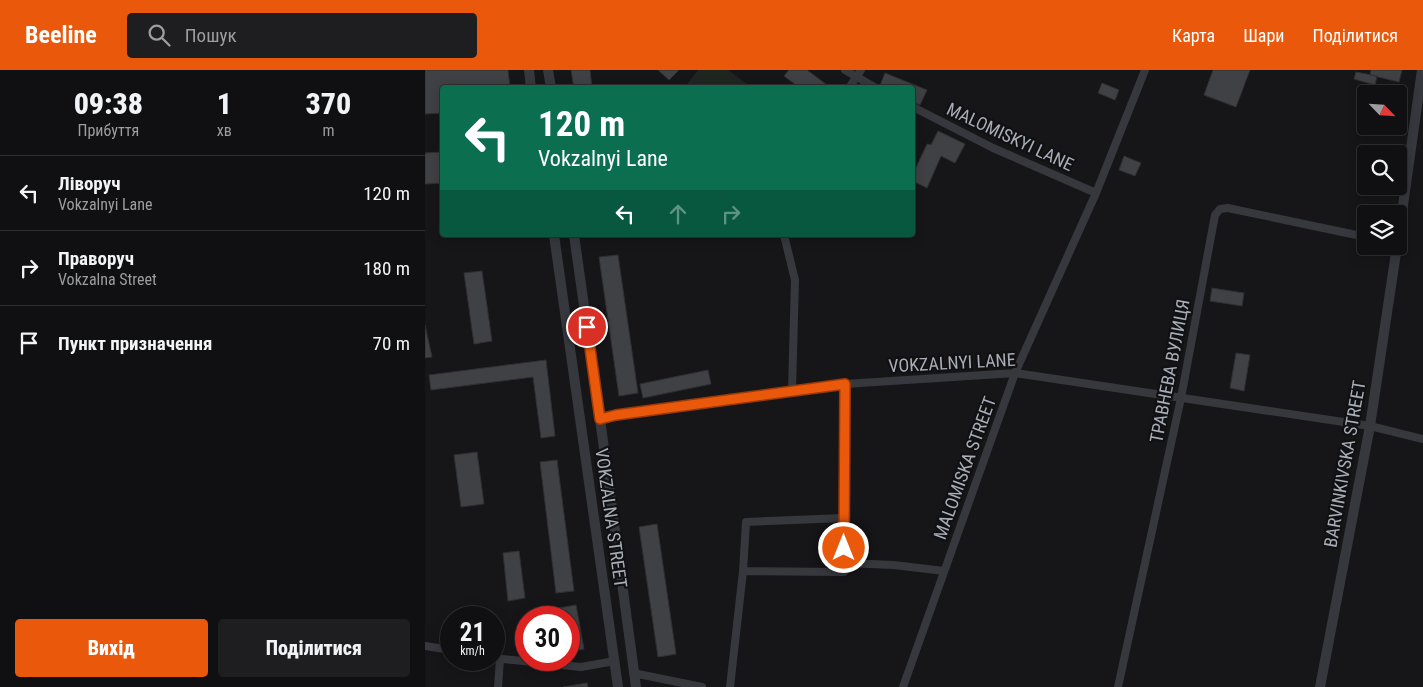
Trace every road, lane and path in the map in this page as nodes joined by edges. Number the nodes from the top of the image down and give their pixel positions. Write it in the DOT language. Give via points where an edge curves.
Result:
graph roads {
  1 [pos="529,70"];
  2 [pos="548,70"];
  3 [pos="845,70"];
  4 [pos="861,70"];
  5 [pos="1145,70"];
  6 [pos="1422,70"];
  7 [pos="856,77"];
  8 [pos="531,85"];
  9 [pos="550,85"];
  10 [pos="851,85"];
  11 [pos="870,85"];
  12 [pos="915,108"];
  13 [pos="1096,193"];
  14 [pos="1403,205"];
  15 [pos="1357,235"];
  16 [pos="554,237"];
  17 [pos="574,237"];
  18 [pos="784,237"];
  19 [pos="1396,255"];
  20 [pos="1015,373"];
  21 [pos="845,384"];
  22 [pos="792,391"];
  23 [pos="1181,398"];
  24 [pos="600,419"];
  25 [pos="1370,426"];
  26 [pos="1423,439"];
  27 [pos="844,518"];
  28 [pos="844,563"];
  29 [pos="743,571"];
  30 [pos="944,571"];
  31 [pos="425,646"];
  32 [pos="440,648"];
  33 [pos="505,660"];
  34 [pos="615,661"];
  35 [pos="497,671"];
  36 [pos="633,673"];
  37 [pos="498,687"];
  38 [pos="619,687"];
  39 [pos="635,687"];
  40 [pos="702,687"];
  41 [pos="730,687"];
  42 [pos="903,687"];
  43 [pos="1118,687"];
  44 [pos="1320,687"];
  1 -- 8 [label="street"];
  2 -- 9 [label="street"];
  3 -- 7 [label="street"];
  4 -- 7 [label="street"];
  5 -- 13 [label="street, MALOMISKA STREET"];
  6 -- 14 [label="street"];
  7 -- 10 [label="street"];
  7 -- 11 [label="street"];
  12 -- 13 [label="street, MALOMISKYI LANE" via="993,148"];
  13 -- 20 [label="street, MALOMISKA STREET"];
  15 -- 23 [label="street, ТРАВНЕВА ВУЛИЦЯ" via="1231,208 1220,209 1215,215"];
  16 -- 34 [label="street, VOKZALNA STREET"];
  17 -- 24 [label="street, VOKZALNA STREET"];
  18 -- 22 [label="street" via="795,280"];
  19 -- 25 [label="street, BARVINKIVSKA STREET"];
  20 -- 21 [label="street, VOKZALNYI LANE"];
  20 -- 23 [label="street, VOKZALNYI LANE"];
  20 -- 30 [label="street, MALOMISKA STREET"];
  21 -- 22 [label="street, VOKZALNYI LANE"];
  21 -- 27 [label="street"];
  22 -- 24 [label="street, VOKZALNYI LANE"];
  23 -- 25 [label="street, VOKZALNYI LANE"];
  23 -- 43 [label="street, ТРАВНЕВА ВУЛИЦЯ"];
  24 -- 36 [label="street, VOKZALNA STREET"];
  25 -- 26 [label="street, VOKZALNYI LANE"];
  25 -- 44 [label="street, BARVINKIVSKA STREET"];
  27 -- 28 [label="street"];
  27 -- 29 [label="street" via="746,522"];
  28 -- 29 [label="street" via="844,572"];
  28 -- 30 [label="street"];
  29 -- 41 [label="street"];
  30 -- 42 [label="street, MALOMISKA STREET"];
  31 -- 32 [label="street"];
  33 -- 34 [label="street" via="581,667"];
  34 -- 38 [label="street, VOKZALNA STREET"];
  35 -- 37 [label="street"];
  36 -- 39 [label="street, VOKZALNA STREET"];
  36 -- 40 [label="street"];
}
